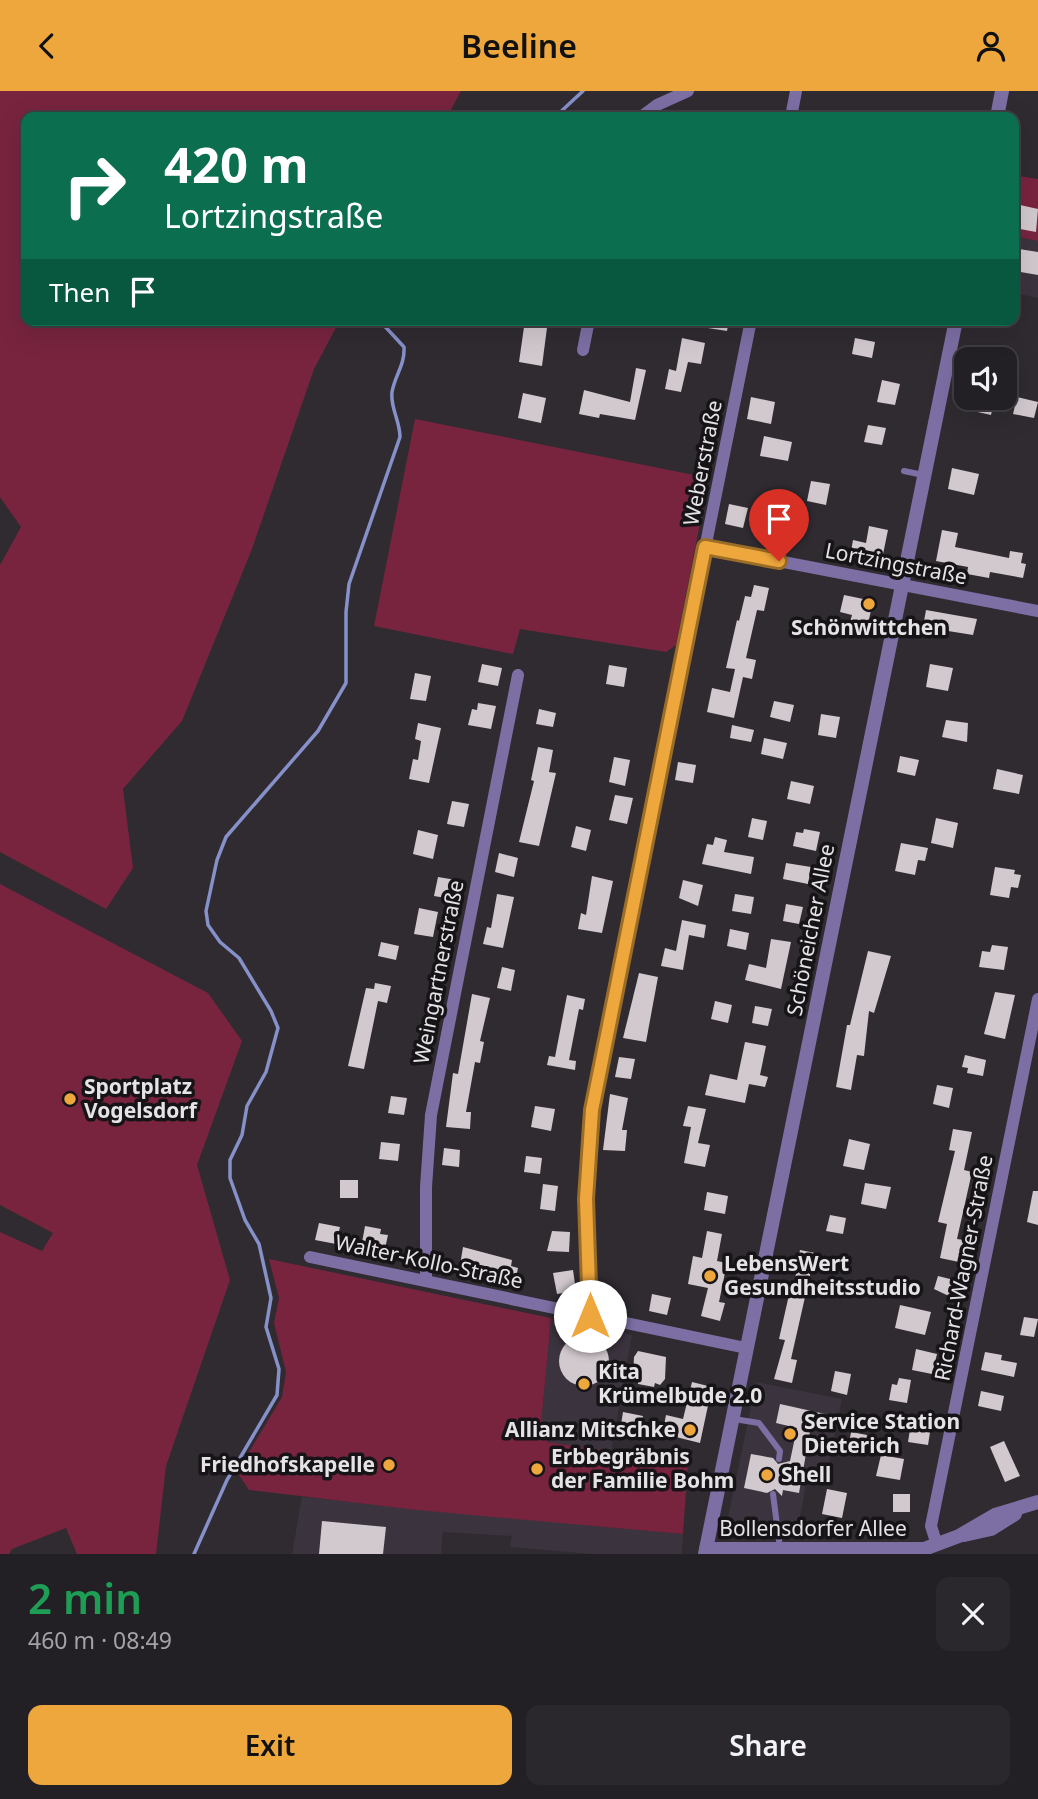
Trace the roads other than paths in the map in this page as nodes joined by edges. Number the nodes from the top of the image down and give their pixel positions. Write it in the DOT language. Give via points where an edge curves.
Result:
graph roads {
  1 [pos="688,91"];
  2 [pos="796,91"];
  3 [pos="1002,91"];
  4 [pos="648,112"];
  5 [pos="792,112"];
  6 [pos="998,112"];
  7 [pos="588,326"];
  8 [pos="750,326"];
  9 [pos="955,326"];
  10 [pos="583,350"];
  11 [pos="904,471"];
  12 [pos="925,475"];
  13 [pos="705,547"];
  14 [pos="904,586"];
  15 [pos="1038,611"];
  16 [pos="518,675"];
  17 [pos="1038,999"];
  18 [pos="310,1257"];
  19 [pos="426,1280"];
  20 [pos="590,1316"];
  21 [pos="746,1348"];
  22 [pos="733,1418"];
  23 [pos="779,1459"];
  24 [pos="773,1494"];
  25 [pos="1038,1502"];
  26 [pos="928,1549"];
  27 [pos="780,1550"];
  28 [pos="706,1551"];
  1 -- 4 [label="street"];
  2 -- 5 [label="street"];
  3 -- 6 [label="street"];
  7 -- 10 [label="street"];
  8 -- 13 [label="street, Weberstraße"];
  9 -- 12 [label="street, Schöneicher Allee"];
  11 -- 12 [label="lane"];
  12 -- 14 [label="street, Schöneicher Allee"];
  13 -- 14 [label="street, Lortzingstraße"];
  13 -- 20 [label="street, Weberstraße" via="592,1110 586,1199"];
  14 -- 15 [label="street, Lortzingstraße"];
  14 -- 21 [label="street, Schöneicher Allee"];
  16 -- 19 [label="street, Weingartnerstraße" via="431,1115"];
  17 -- 26 [label="street, Richard-Wagner-Straße"];
  18 -- 19 [label="street, Walter-Kollo-Straße"];
  19 -- 20 [label="street, Walter-Kollo-Straße"];
  20 -- 21 [label="street, Walter-Kollo-Straße"];
  21 -- 22 [label="street, Schöneicher Allee"];
  22 -- 23 [label="lane" via="759,1423 780,1451"];
  22 -- 28 [label="street, Schöneicher Allee"];
  24 -- 27 [label="lane"];
  25 -- 26 [label="street, Bollensdorfer Allee" via="995,1515"];
  26 -- 27 [label="street, Bollensdorfer Allee"];
  27 -- 28 [label="street, Bollensdorfer Allee"];
}
